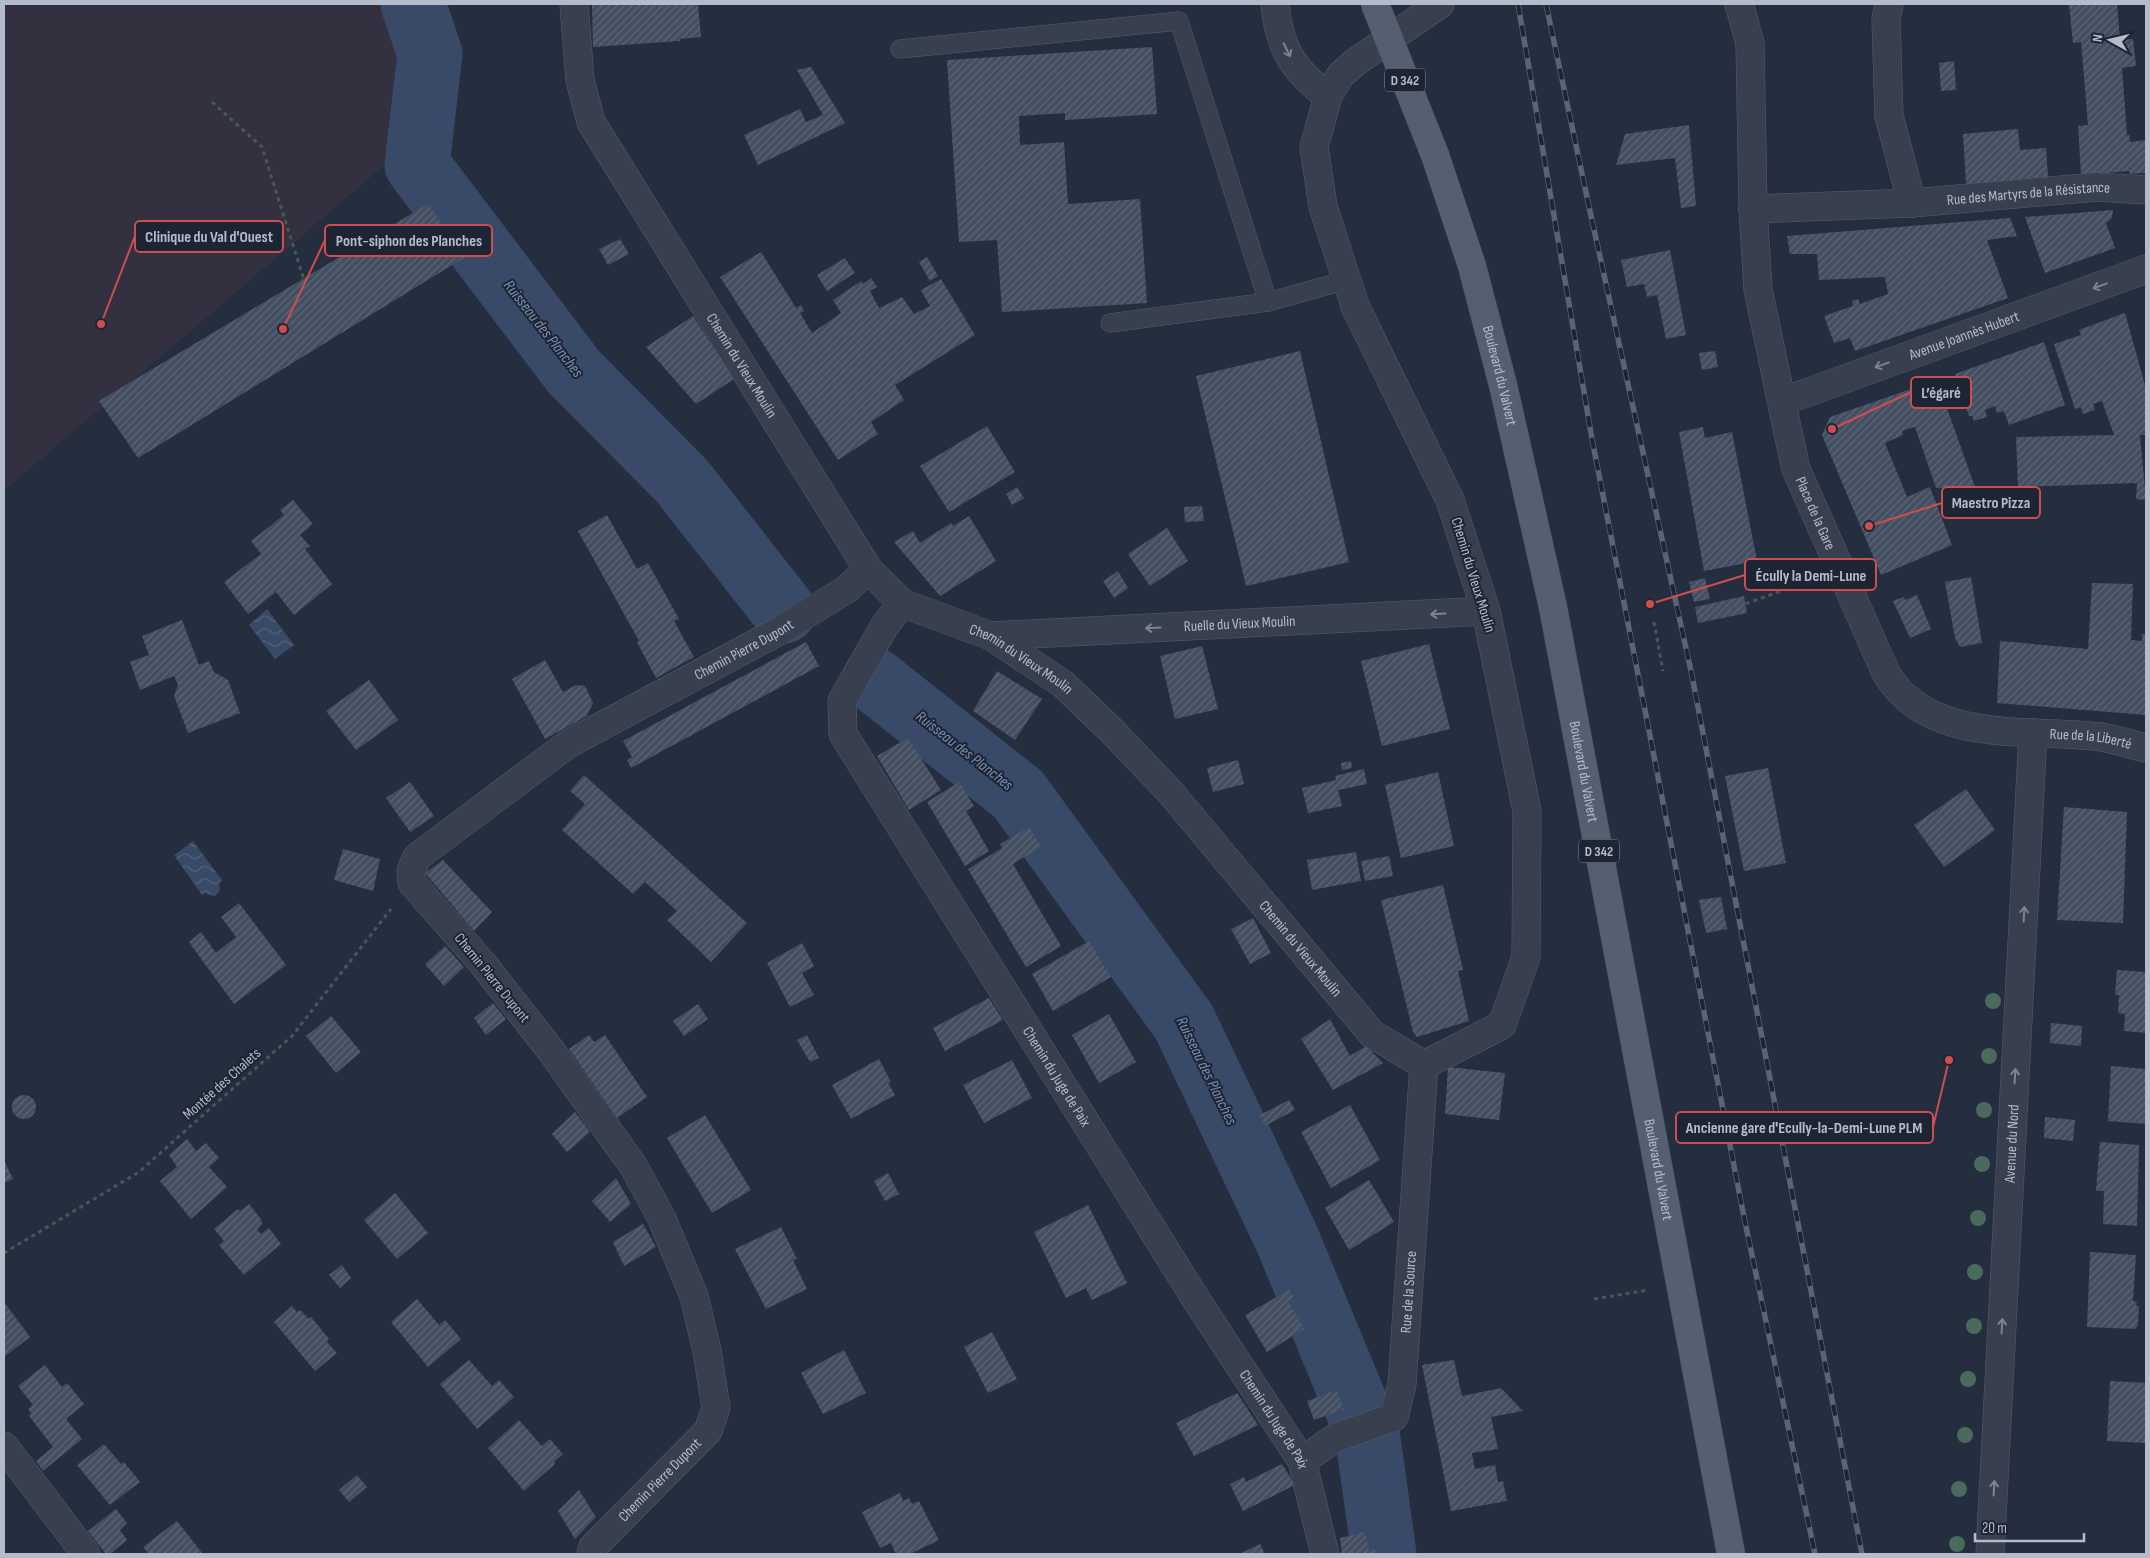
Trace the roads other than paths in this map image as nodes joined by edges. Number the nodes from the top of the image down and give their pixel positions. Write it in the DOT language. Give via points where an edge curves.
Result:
graph roads {
  1 [pos="574,4"];
  2 [pos="1275,4"];
  3 [pos="1375,4"];
  4 [pos="1440,4"];
  5 [pos="1739,4"];
  6 [pos="1888,4"];
  7 [pos="900,49"];
  8 [pos="1328,96"];
  9 [pos="2146,190"];
  10 [pos="1912,203"];
  11 [pos="1753,209"];
  12 [pos="2146,269"];
  13 [pos="1347,280"];
  14 [pos="1268,302"];
  15 [pos="1110,322"];
  16 [pos="1781,399"];
  17 [pos="868,569"];
  18 [pos="902,603"];
  19 [pos="1486,611"];
  20 [pos="992,636"];
  21 [pos="2033,733"];
  22 [pos="2146,748"];
  23 [pos="1424,1065"];
  24 [pos="4,1446"];
  25 [pos="1302,1461"];
  26 [pos="86,1554"];
  27 [pos="590,1554"];
  28 [pos="1325,1554"];
  29 [pos="1731,1554"];
  30 [pos="1990,1554"];
  1 -- 17 [label="street, Chemin du Vieux Moulin" via="580,80 591,122"];
  2 -- 8 [label="street, one-way" via="1278,31 1295,66 1309,83"];
  3 -- 29 [label="main road, Boulevard du Valvert / D 342, bridge" via="1435,155 1472,266 1501,375 1553,607"];
  4 -- 8 [label="street, Chemin du Vieux Moulin" via="1354,63 1340,76"];
  5 -- 11 [label="street, Place de la Gare" via="1750,43"];
  6 -- 10 [label="street" via="1889,116"];
  7 -- 14 [label="lane" via="1178,16"];
  8 -- 13 [label="street, Chemin du Vieux Moulin" via="1314,147 1323,206"];
  9 -- 10 [label="street, Rue des Martyrs de la Résistance" via="2097,187"];
  10 -- 11 [label="street, Rue des Martyrs de la Résistance"];
  11 -- 16 [label="street, Place de la Gare" via="1758,289"];
  12 -- 16 [label="street, Avenue Joannès Hubert, one-way"];
  13 -- 14 [label="lane"];
  13 -- 19 [label="street, Chemin du Vieux Moulin" via="1355,306 1450,500"];
  14 -- 15 [label="lane"];
  16 -- 21 [label="street, Place de la Gare" via="1796,469 1895,688 1925,711 1952,723 1992,731"];
  17 -- 18 [label="street, Chemin du Vieux Moulin"];
  17 -- 27 [label="street, Chemin Pierre Dupont" via="847,589 779,631 568,744 417,857 411,871 412,883 484,965 552,1052 634,1167 662,1219 694,1296 716,1408 708,1430 593,1547"];
  18 -- 20 [label="street, Chemin du Vieux Moulin"];
  18 -- 25 [label="street, Chemin du Juge de Paix" via="884,627 842,701 843,734 1199,1304"];
  19 -- 20 [label="street, Ruelle du Vieux Moulin, one-way"];
  19 -- 23 [label="street, Chemin du Vieux Moulin" via="1527,811 1526,957 1502,1025"];
  20 -- 23 [label="street, Chemin du Vieux Moulin" via="1063,684 1113,732 1171,793 1372,1034"];
  21 -- 22 [label="street, Rue de la Liberté" via="2102,737"];
  30 -- 21 [label="street, Avenue du Nord, one-way"];
  23 -- 25 [label="street, Rue de la Source" via="1402,1384 1394,1417 1336,1438"];
  24 -- 26 [label="street"];
  25 -- 28 [label="street, Chemin du Juge de Paix"];
}
